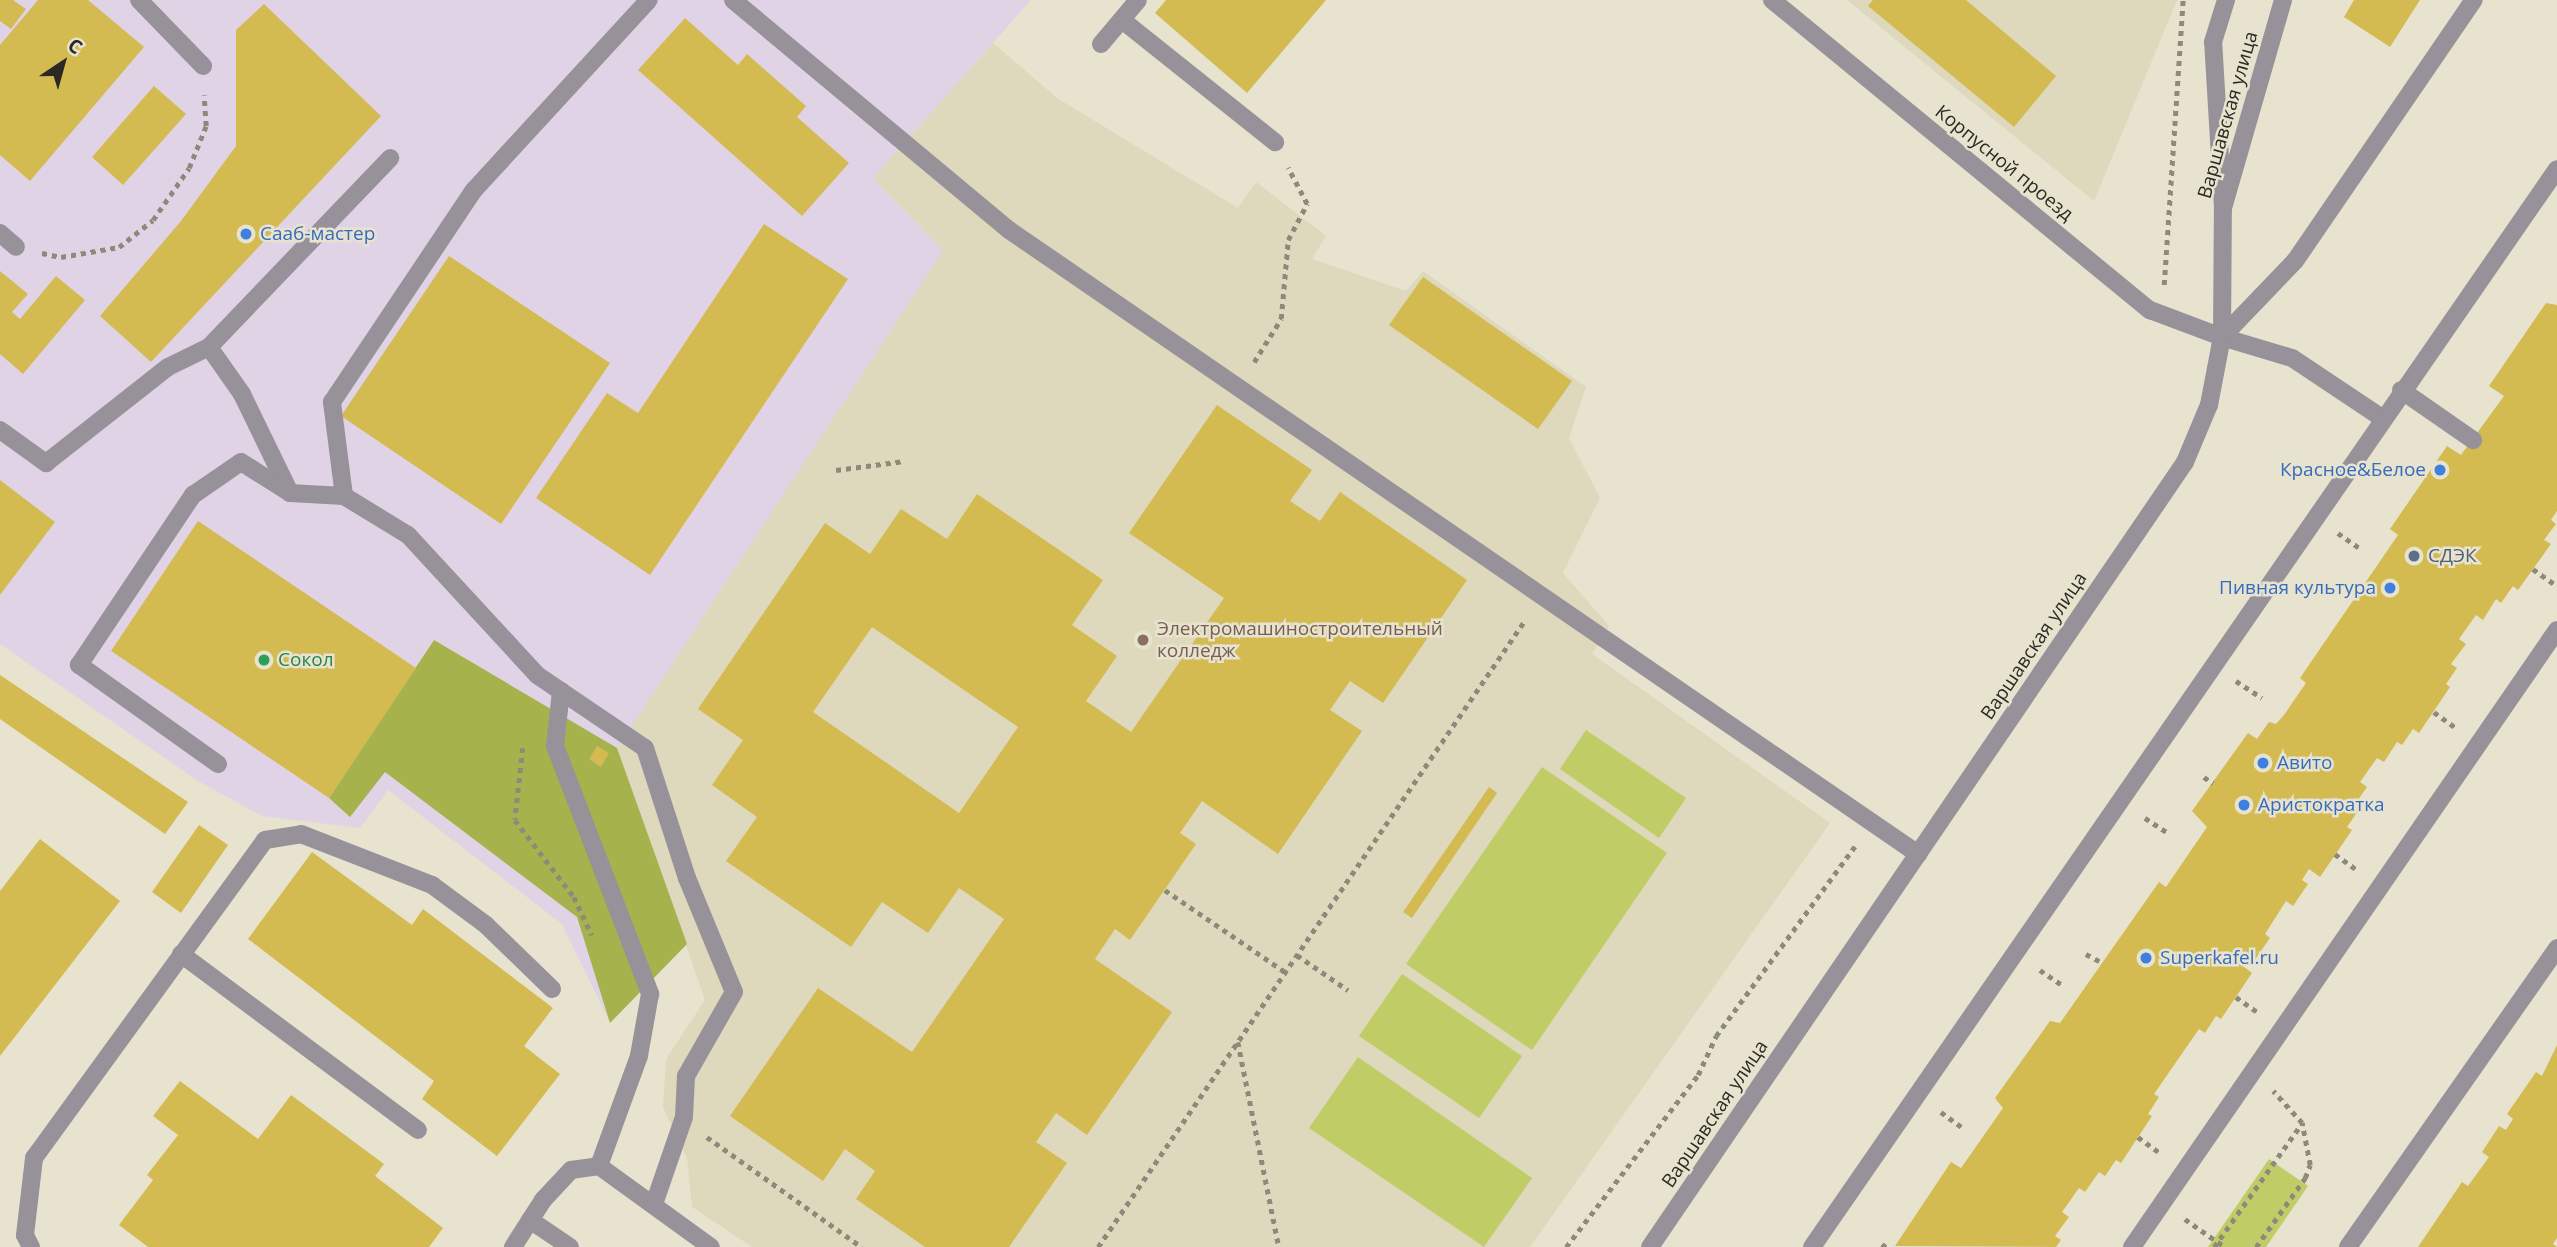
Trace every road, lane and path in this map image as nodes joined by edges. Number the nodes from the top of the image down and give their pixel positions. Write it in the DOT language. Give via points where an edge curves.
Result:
graph roads {
  1 [pos="139,0"];
  2 [pos="649,0"];
  3 [pos="733,0"];
  4 [pos="1138,0"];
  5 [pos="1772,0"];
  6 [pos="2183,0"];
  7 [pos="2226,0"];
  8 [pos="2283,0"];
  9 [pos="2474,0"];
  10 [pos="1122,20"];
  11 [pos="1101,44"];
  12 [pos="203,66"];
  13 [pos="1275,142"];
  14 [pos="390,158"];
  15 [pos="2557,169"];
  16 [pos="2223,208"];
  17 [pos="0,233"];
  18 [pos="16,247"];
  19 [pos="2163,290"];
  20 [pos="2222,337"];
  21 [pos="209,347"];
  22 [pos="1238,386"];
  23 [pos="2401,390"];
  24 [pos="2382,418"];
  25 [pos="0,430"];
  26 [pos="2473,440"];
  27 [pos="904,461"];
  28 [pos="836,470"];
  29 [pos="290,493"];
  30 [pos="344,496"];
  31 [pos="2533,569"];
  32 [pos="2557,586"];
  33 [pos="1542,594"];
  34 [pos="2557,630"];
  35 [pos="561,691"];
  36 [pos="2434,712"];
  37 [pos="2458,729"];
  38 [pos="525,733"];
  39 [pos="218,764"];
  40 [pos="2204,777"];
  41 [pos="2213,783"];
  42 [pos="1871,822"];
  43 [pos="2335,854"];
  44 [pos="1917,855"];
  45 [pos="2358,870"];
  46 [pos="1165,890"];
  47 [pos="598,947"];
  48 [pos="2557,948"];
  49 [pos="181,954"];
  50 [pos="2086,954"];
  51 [pos="1297,956"];
  52 [pos="2103,963"];
  53 [pos="1286,972"];
  54 [pos="552,989"];
  55 [pos="1348,990"];
  56 [pos="2236,997"];
  57 [pos="1238,1041"];
  58 [pos="2254,1070"];
  59 [pos="683,1121"];
  60 [pos="2302,1124"];
  61 [pos="418,1130"];
  62 [pos="2138,1137"];
  63 [pos="2161,1153"];
  64 [pos="599,1166"];
  65 [pos="654,1204"];
  66 [pos="530,1220"];
  67 [pos="2187,1220"];
  68 [pos="2216,1245"];
  69 [pos="31,1247"];
  70 [pos="513,1247"];
  71 [pos="570,1247"];
  72 [pos="711,1247"];
  73 [pos="862,1247"];
  74 [pos="1098,1247"];
  75 [pos="1279,1247"];
  76 [pos="1566,1247"];
  77 [pos="1650,1247"];
  78 [pos="1812,1247"];
  79 [pos="2132,1247"];
  80 [pos="2225,1247"];
  81 [pos="2256,1247"];
  82 [pos="2348,1247"];
  1 -- 12 [label="street"];
  2 -- 30 [label="street" via="474,190 332,402"];
  3 -- 22 [label="street" via="1009,230"];
  4 -- 10 [label="street"];
  5 -- 20 [label="street, Корпусной проезд" via="2150,310"];
  6 -- 19 [label="path"];
  7 -- 16 [label="street" via="2213,41"];
  8 -- 16 [label="street, Варшавская улица"];
  9 -- 20 [label="street" via="2295,261"];
  10 -- 11 [label="street"];
  10 -- 13 [label="street"];
  12 -- 18 [label="path" via="206,127 189,168 153,220 119,247 61,257"];
  13 -- 22 [label="path" via="1307,204 1288,240 1282,319"];
  14 -- 21 [label="street"];
  15 -- 23 [label="street"];
  16 -- 20 [label="street, Варшавская улица"];
  17 -- 18 [label="street"];
  20 -- 24 [label="street, Корпусной проезд" via="2292,358"];
  20 -- 44 [label="street, Варшавская улица" via="2209,405 2185,462"];
  21 -- 25 [label="street" via="168,367 46,463"];
  21 -- 29 [label="street" via="242,394"];
  22 -- 33 [label="street"];
  23 -- 24 [label="street"];
  23 -- 26 [label="street"];
  24 -- 78 [label="street"];
  27 -- 28 [label="path"];
  29 -- 30 [label="street"];
  29 -- 39 [label="street" via="241,462 193,495 79,665"];
  30 -- 35 [label="street" via="408,535 537,675"];
  31 -- 32 [label="path"];
  33 -- 42 [label="street"];
  33 -- 51 [label="path"];
  34 -- 58 [label="street"];
  35 -- 59 [label="street" via="645,748 687,878 734,992 686,1076"];
  35 -- 64 [label="street" via="555,746 650,994 639,1056"];
  36 -- 37 [label="path"];
  38 -- 47 [label="path" via="516,820 574,897"];
  40 -- 41 [label="path"];
  42 -- 44 [label="street"];
  42 -- 76 [label="path" via="1716,1036 1698,1075"];
  43 -- 45 [label="path"];
  44 -- 77 [label="street, Варшавская улица"];
  46 -- 53 [label="path"];
  48 -- 82 [label="street"];
  49 -- 54 [label="street" via="254,850 282,834 301,834 432,884 486,925"];
  49 -- 61 [label="street"];
  49 -- 69 [label="street" via="34,1158 25,1236"];
  50 -- 52 [label="path"];
  51 -- 53 [label="path"];
  51 -- 55 [label="path"];
  53 -- 57 [label="path"];
  56 -- 58 [label="path" via="2260,1013"];
  57 -- 74 [label="path"];
  57 -- 75 [label="path"];
  58 -- 60 [label="path"];
  58 -- 79 [label="street"];
  59 -- 65 [label="street"];
  59 -- 73 [label="path"];
  60 -- 68 [label="path"];
  60 -- 81 [label="path" via="2309,1149 2305,1178"];
  62 -- 63 [label="path"];
  64 -- 65 [label="street"];
  64 -- 66 [label="street" via="571,1170"];
  65 -- 72 [label="street"];
  66 -- 70 [label="street"];
  66 -- 71 [label="street"];
  67 -- 68 [label="path"];
  68 -- 80 [label="path"];
}
